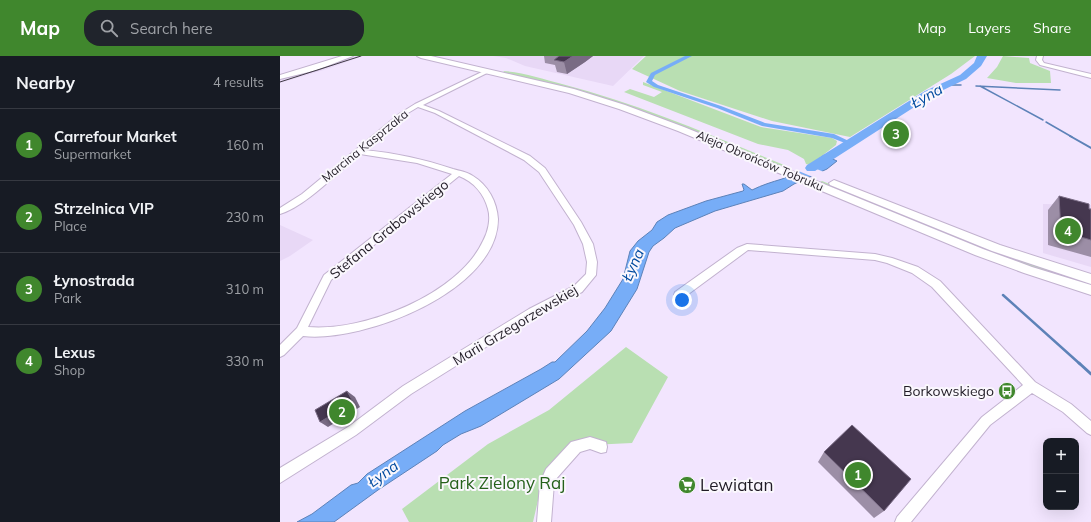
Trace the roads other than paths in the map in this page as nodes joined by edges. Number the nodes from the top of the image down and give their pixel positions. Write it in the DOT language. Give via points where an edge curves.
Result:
graph roads {
  1 [pos="339,56"];
  2 [pos="349,56"];
  3 [pos="421,56"];
  4 [pos="446,56"];
  5 [pos="1040,56"];
  6 [pos="488,71"];
  7 [pos="280,72"];
  8 [pos="1091,76"];
  9 [pos="280,77"];
  10 [pos="417,105"];
  11 [pos="357,151"];
  12 [pos="458,173"];
  13 [pos="820,182"];
  14 [pos="280,211"];
  15 [pos="1091,279"];
  16 [pos="1091,290"];
  17 [pos="679,295"];
  18 [pos="301,331"];
  19 [pos="280,352"];
  20 [pos="1031,386"];
  21 [pos="1091,429"];
  22 [pos="601,447"];
  23 [pos="280,476"];
  24 [pos="544,522"];
  25 [pos="902,522"];
  1 -- 7 [label="main road"];
  2 -- 9 [label="main road"];
  3 -- 6 [label="main road, Aleja Obrońców Tobruku"];
  4 -- 13 [label="main road, Aleja Obrońców Tobruku" via="578,86 637,103 787,163"];
  5 -- 8 [label="street" via="1042,64"];
  6 -- 10 [label="street, Marcina Kasprzaka"];
  6 -- 13 [label="main road, Aleja Obrońców Tobruku" via="571,91 622,107 776,168"];
  10 -- 11 [label="street, Marcina Kasprzaka" via="401,114"];
  10 -- 23 [label="street, Marii Grzegorzewskiej" via="437,112 527,158 542,170 578,224 588,244 592,262 591,275 578,289 534,312 407,390 352,431"];
  11 -- 12 [label="street, Stefana Grabowskiego" via="416,160"];
  11 -- 14 [label="street, Marcina Kasprzaka" via="305,196"];
  12 -- 18 [label="street, Stefana Grabowskiego" via="327,278"];
  12 -- 18 [label="street, Stefana Grabowskiego" via="471,178 485,191 494,209 493,227 484,249 468,271 442,291 395,316 325,332"];
  13 -- 15 [label="main road, Aleja Obrońców Tobruku" via="996,248"];
  13 -- 16 [label="main road, Aleja Obrońców Tobruku" via="979,252"];
  17 -- 20 [label="street" via="747,247 889,260 915,270 936,284"];
  18 -- 19 [label="street, Stefana Grabowskiego"];
  20 -- 21 [label="street" via="1067,408"];
  20 -- 25 [label="street" via="986,421"];
  22 -- 24 [label="street" via="590,443 576,447 551,474 547,483"];
}
